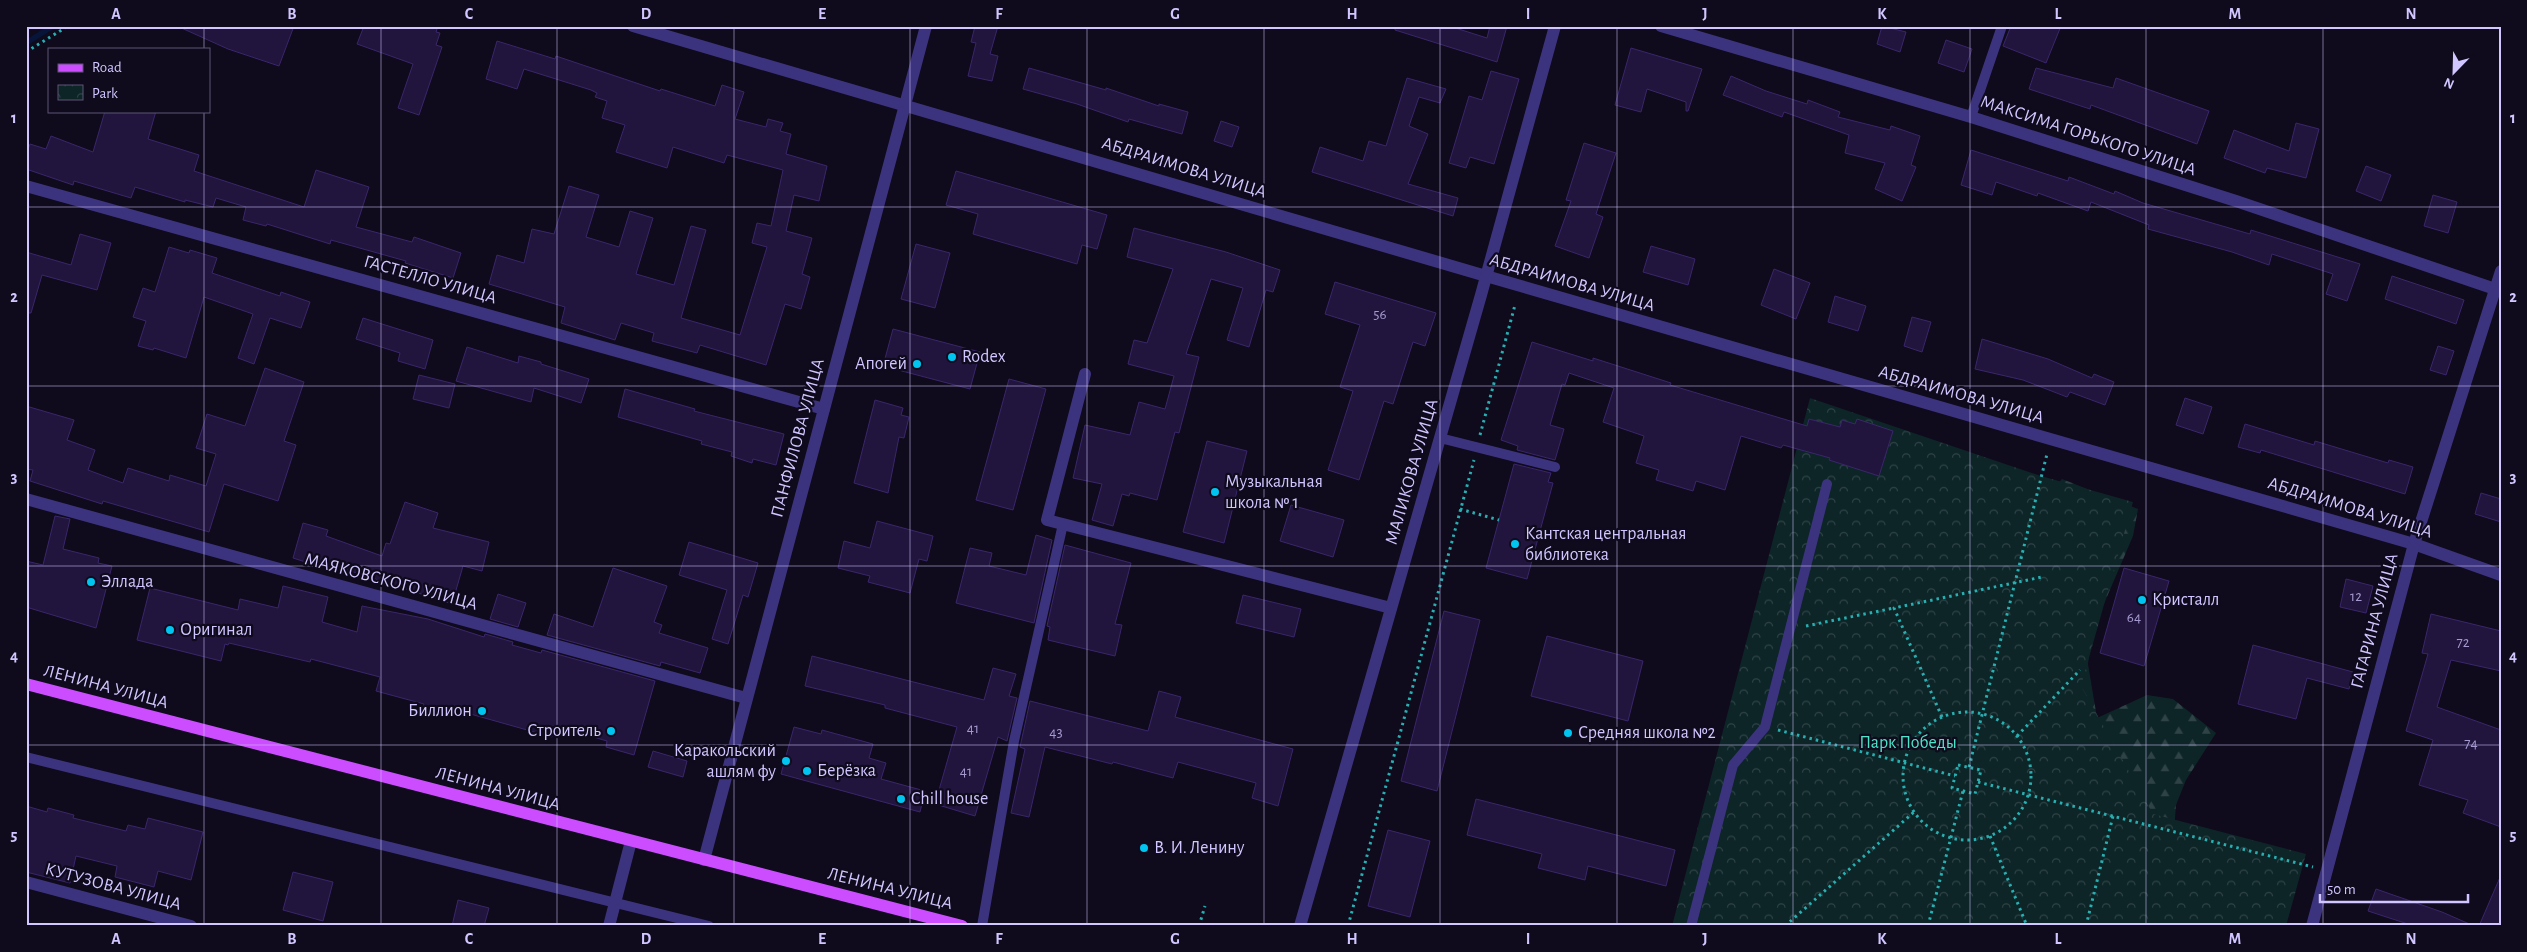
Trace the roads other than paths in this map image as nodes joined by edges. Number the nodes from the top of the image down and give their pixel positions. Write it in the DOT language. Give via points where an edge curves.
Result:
graph roads {
  1 [pos="633,26"];
  2 [pos="926,26"];
  3 [pos="1555,26"];
  4 [pos="1661,26"];
  5 [pos="2002,26"];
  6 [pos="905,105"];
  7 [pos="1971,117"];
  8 [pos="26,186"];
  9 [pos="2501,272"];
  10 [pos="1486,276"];
  11 [pos="2499,291"];
  12 [pos="1084,374"];
  13 [pos="824,409"];
  14 [pos="1440,438"];
  15 [pos="1555,467"];
  16 [pos="1827,484"];
  17 [pos="26,500"];
  18 [pos="1063,524"];
  19 [pos="2414,544"];
  20 [pos="2501,575"];
  21 [pos="1391,608"];
  22 [pos="26,684"];
  23 [pos="746,698"];
  24 [pos="26,757"];
  25 [pos="630,841"];
  26 [pos="704,860"];
  27 [pos="26,882"];
  28 [pos="615,903"];
  29 [pos="191,926"];
  30 [pos="609,926"];
  31 [pos="709,926"];
  32 [pos="962,926"];
  33 [pos="982,926"];
  34 [pos="1300,926"];
  35 [pos="1691,926"];
  36 [pos="2312,926"];
  1 -- 6 [label="street, АБДРАИМОВА УЛИЦА"];
  2 -- 6 [label="street, ПАНФИЛОВА УЛИЦА"];
  3 -- 10 [label="street, МАЛИКОВА УЛИЦА"];
  4 -- 7 [label="street, МАКСИМА ГОРЬКОГО УЛИЦА"];
  5 -- 7 [label="lane"];
  6 -- 10 [label="street, АБДРАИМОВА УЛИЦА"];
  6 -- 13 [label="street, ПАНФИЛОВА УЛИЦА"];
  7 -- 11 [label="street, МАКСИМА ГОРЬКОГО УЛИЦА" via="2236,201"];
  8 -- 13 [label="street, ГАСТЕЛЛО УЛИЦА"];
  9 -- 11 [label="street, ГАГАРИНА УЛИЦА"];
  10 -- 14 [label="street, МАЛИКОВА УЛИЦА"];
  10 -- 19 [label="street, АБДРАИМОВА УЛИЦА"];
  11 -- 19 [label="street, ГАГАРИНА УЛИЦА"];
  12 -- 18 [label="street" via="1047,520"];
  13 -- 23 [label="street, ПАНФИЛОВА УЛИЦА"];
  14 -- 15 [label="lane"];
  14 -- 21 [label="street, МАЛИКОВА УЛИЦА"];
  16 -- 35 [label="lane" via="1765,726 1733,765"];
  17 -- 23 [label="street, МАЯКОВСКОГО УЛИЦА"];
  18 -- 21 [label="street"];
  18 -- 33 [label="lane" via="1014,741"];
  19 -- 20 [label="street, АБДРАИМОВА УЛИЦА"];
  19 -- 36 [label="street, ГАГАРИНА УЛИЦА"];
  21 -- 34 [label="street, МАЛИКОВА УЛИЦА"];
  22 -- 25 [label="main road, ЛЕНИНА УЛИЦА"];
  23 -- 26 [label="street, ПАНФИЛОВА УЛИЦА"];
  24 -- 28 [label="lane"];
  25 -- 26 [label="main road, ЛЕНИНА УЛИЦА"];
  25 -- 28 [label="street"];
  26 -- 32 [label="main road, ЛЕНИНА УЛИЦА"];
  27 -- 29 [label="street, КУТУЗОВА УЛИЦА"];
  28 -- 30 [label="street"];
  28 -- 31 [label="lane"];
}
